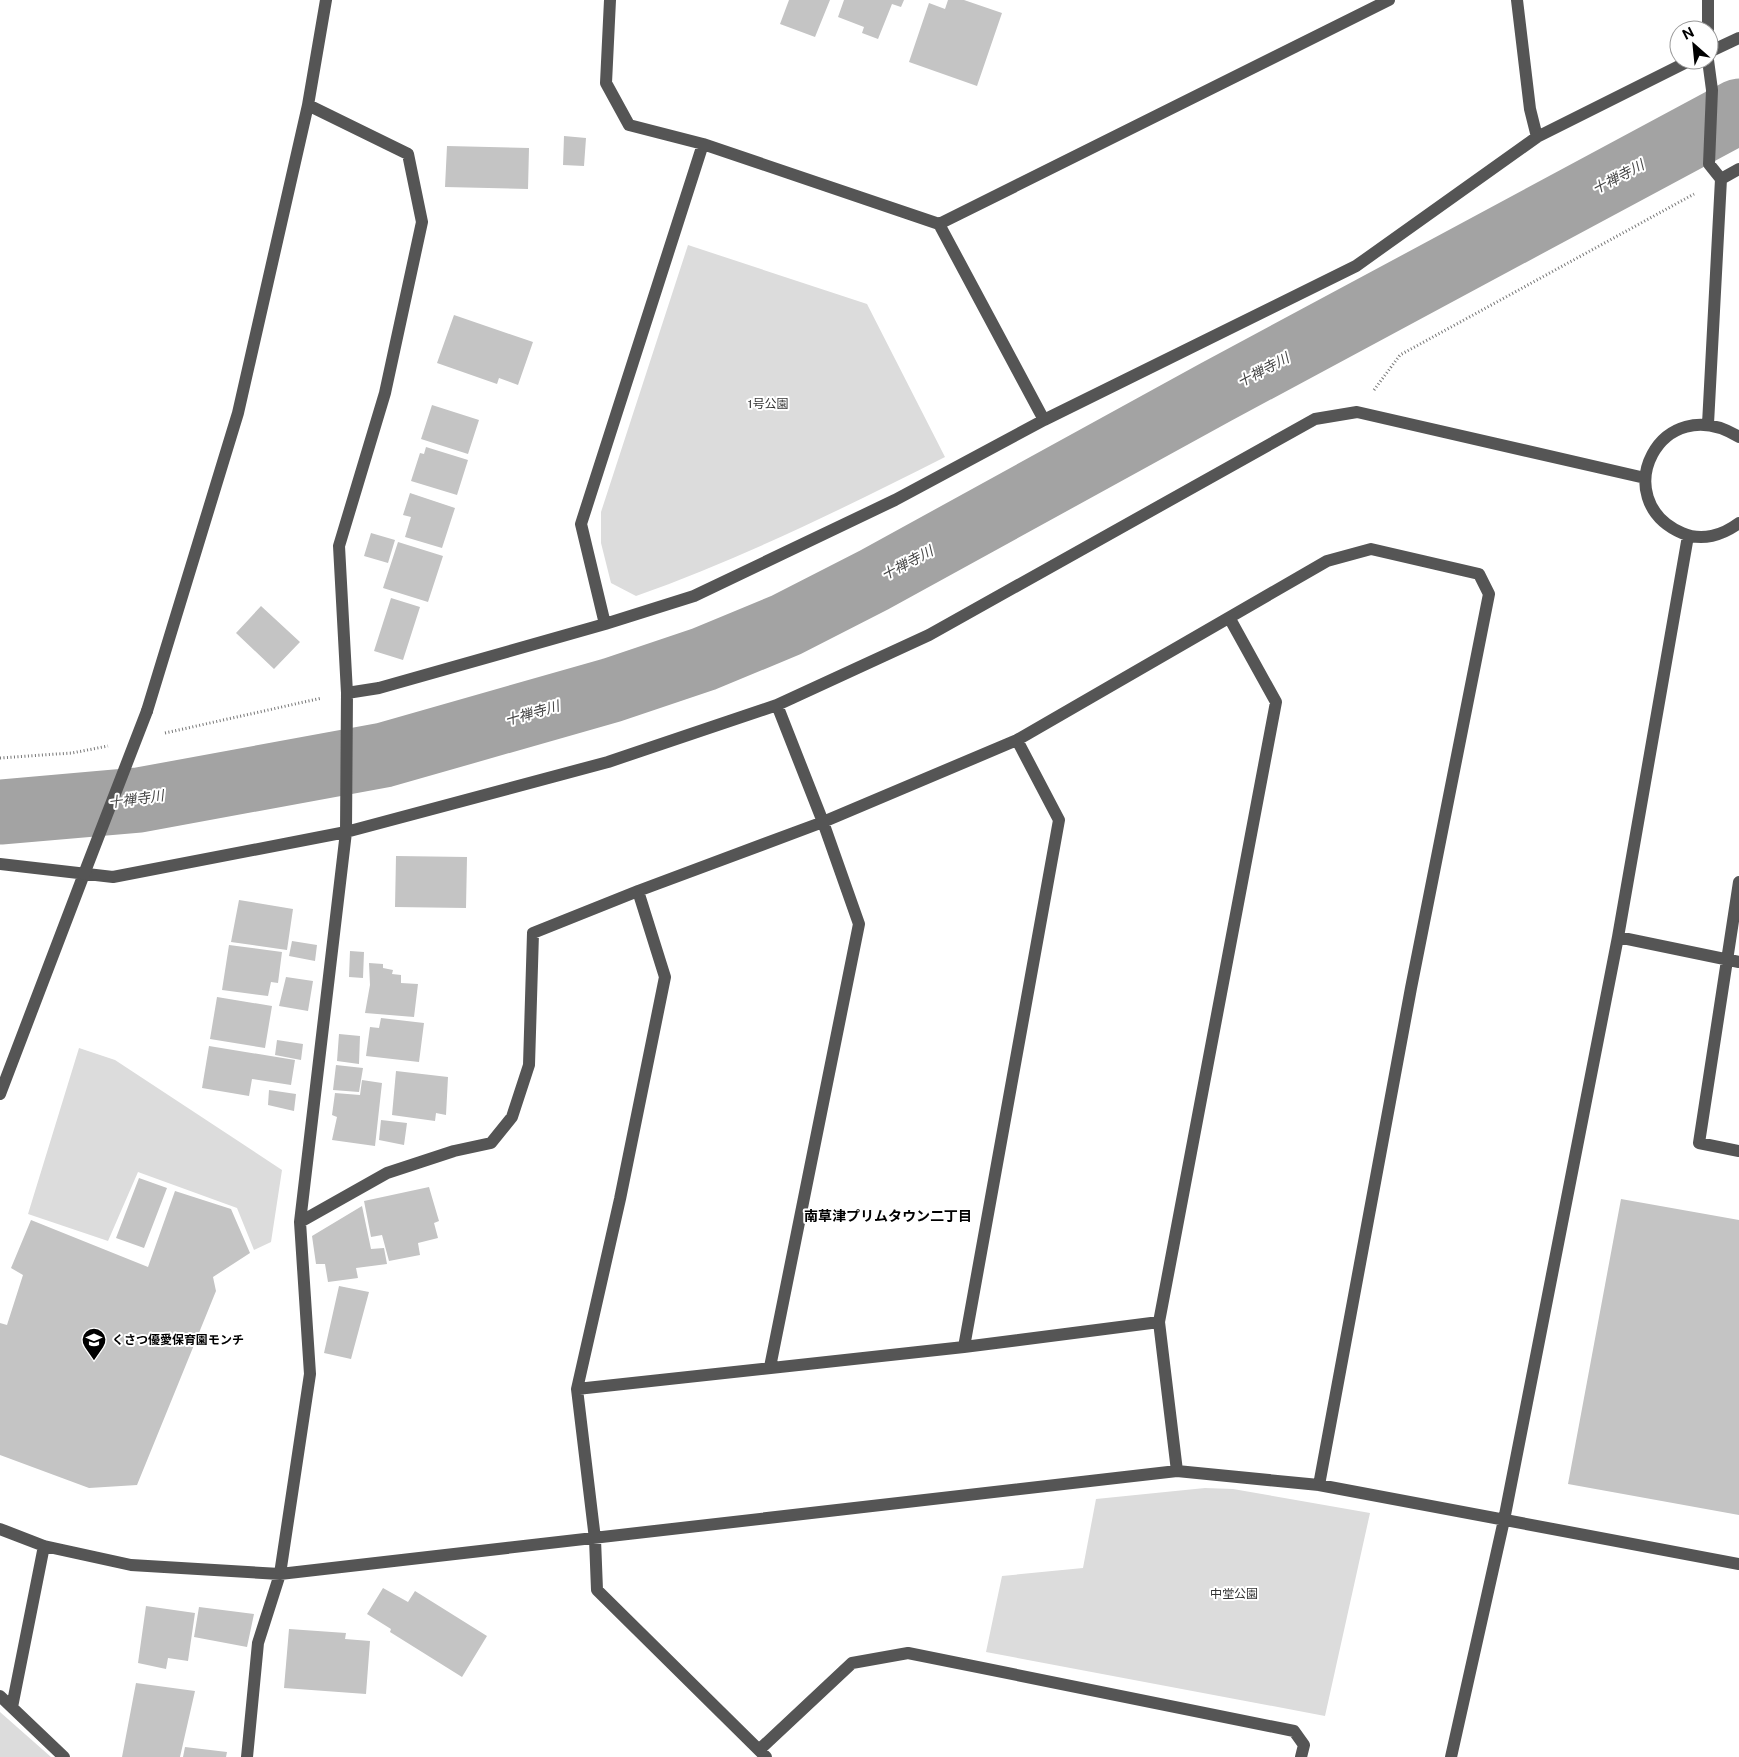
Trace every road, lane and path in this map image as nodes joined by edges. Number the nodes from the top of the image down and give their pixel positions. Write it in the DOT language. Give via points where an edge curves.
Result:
graph roads {
  1 [pos="326,0"];
  2 [pos="610,0"];
  3 [pos="1389,0"];
  4 [pos="1517,0"];
  5 [pos="1708,0"];
  6 [pos="1708,20"];
  7 [pos="1739,38"];
  8 [pos="1719,47"];
  9 [pos="1672,70"];
  10 [pos="1709,70"];
  11 [pos="308,105"];
  12 [pos="1537,137"];
  13 [pos="702,144"];
  14 [pos="1739,169"];
  15 [pos="1720,179"];
  16 [pos="939,224"];
  17 [pos="1357,412"];
  18 [pos="1044,420"];
  19 [pos="1708,424"];
  20 [pos="1739,437"];
  21 [pos="1645,478"];
  22 [pos="1739,523"];
  23 [pos="1688,536"];
  24 [pos="1230,619"];
  25 [pos="605,624"];
  26 [pos="347,693"];
  27 [pos="777,705"];
  28 [pos="158,734"];
  29 [pos="1017,740"];
  30 [pos="110,745"];
  31 [pos="0,758"];
  32 [pos="823,822"];
  33 [pos="346,832"];
  34 [pos="0,864"];
  35 [pos="84,874"];
  36 [pos="1739,882"];
  37 [pos="638,891"];
  38 [pos="1618,937"];
  39 [pos="1733,960"];
  40 [pos="0,1094"];
  41 [pos="1739,1151"];
  42 [pos="300,1222"];
  43 [pos="1159,1322"];
  44 [pos="964,1348"];
  45 [pos="770,1367"];
  46 [pos="577,1389"];
  47 [pos="1177,1471"];
  48 [pos="1319,1485"];
  49 [pos="1504,1520"];
  50 [pos="0,1529"];
  51 [pos="594,1539"];
  52 [pos="44,1546"];
  53 [pos="1739,1564"];
  54 [pos="280,1574"];
  55 [pos="0,1696"];
  56 [pos="12,1707"];
  57 [pos="762,1753"];
  58 [pos="64,1757"];
  59 [pos="247,1757"];
  60 [pos="1302,1757"];
  61 [pos="1451,1757"];
  1 -- 11 [label="street"];
  2 -- 13 [label="street" via="606,83 629,126"];
  3 -- 16 [label="street"];
  4 -- 12 [label="street" via="1530,109"];
  5 -- 6 [label="street"];
  7 -- 8 [label="street"];
  9 -- 12 [label="street"];
  10 -- 15 [label="street" via="1712,90 1708,164"];
  11 -- 26 [label="street" via="408,154 422,222 385,392 339,546"];
  11 -- 35 [label="street, bridge" via="238,413 146,711"];
  12 -- 18 [label="street" via="1356,266"];
  13 -- 16 [label="street"];
  13 -- 25 [label="street" via="582,524"];
  14 -- 15 [label="street"];
  15 -- 17 [label="path" via="1400,355"];
  15 -- 19 [label="street"];
  16 -- 18 [label="street"];
  17 -- 21 [label="street"];
  17 -- 27 [label="street" via="1315,420 929,635"];
  18 -- 25 [label="street" via="895,500 694,596"];
  19 -- 20 [label="street"];
  19 -- 21 [label="street" via="1690,425 1673,432 1659,444 1649,459"];
  21 -- 23 [label="street" via="1648,497 1656,514 1670,528"];
  22 -- 23 [label="street" via="1726,532 1707,537"];
  23 -- 38 [label="street"];
  24 -- 29 [label="street"];
  24 -- 43 [label="street" via="1276,702"];
  24 -- 48 [label="street" via="1327,561 1371,549 1479,574 1489,594 1409,998"];
  25 -- 26 [label="street" via="379,688"];
  26 -- 28 [label="path"];
  26 -- 33 [label="street"];
  27 -- 32 [label="street"];
  27 -- 33 [label="street" via="608,762"];
  29 -- 32 [label="street"];
  29 -- 44 [label="street" via="1059,820"];
  30 -- 31 [label="path" via="72,753"];
  32 -- 37 [label="street"];
  32 -- 45 [label="street" via="859,924"];
  33 -- 35 [label="street" via="112,877"];
  33 -- 42 [label="street"];
  34 -- 35 [label="street"];
  35 -- 40 [label="street"];
  36 -- 39 [label="street"];
  37 -- 42 [label="street" via="534,933 528,1065 512,1117 491,1142 388,1173"];
  37 -- 46 [label="street" via="665,977"];
  38 -- 39 [label="street"];
  38 -- 49 [label="street"];
  39 -- 41 [label="street" via="1699,1143"];
  42 -- 54 [label="street" via="310,1374"];
  43 -- 44 [label="street"];
  43 -- 47 [label="street"];
  44 -- 45 [label="street"];
  45 -- 46 [label="street"];
  46 -- 51 [label="street"];
  47 -- 48 [label="street"];
  47 -- 51 [label="street"];
  48 -- 49 [label="street"];
  49 -- 53 [label="street"];
  49 -- 61 [label="street"];
  50 -- 52 [label="street"];
  51 -- 54 [label="street"];
  51 -- 57 [label="street" via="597,1590"];
  52 -- 54 [label="street" via="130,1565"];
  52 -- 56 [label="street"];
  54 -- 59 [label="street" via="258,1643"];
  55 -- 56 [label="street"];
  56 -- 58 [label="street"];
  57 -- 60 [label="street" via="852,1663 908,1653 1294,1731 1304,1745"];
}
